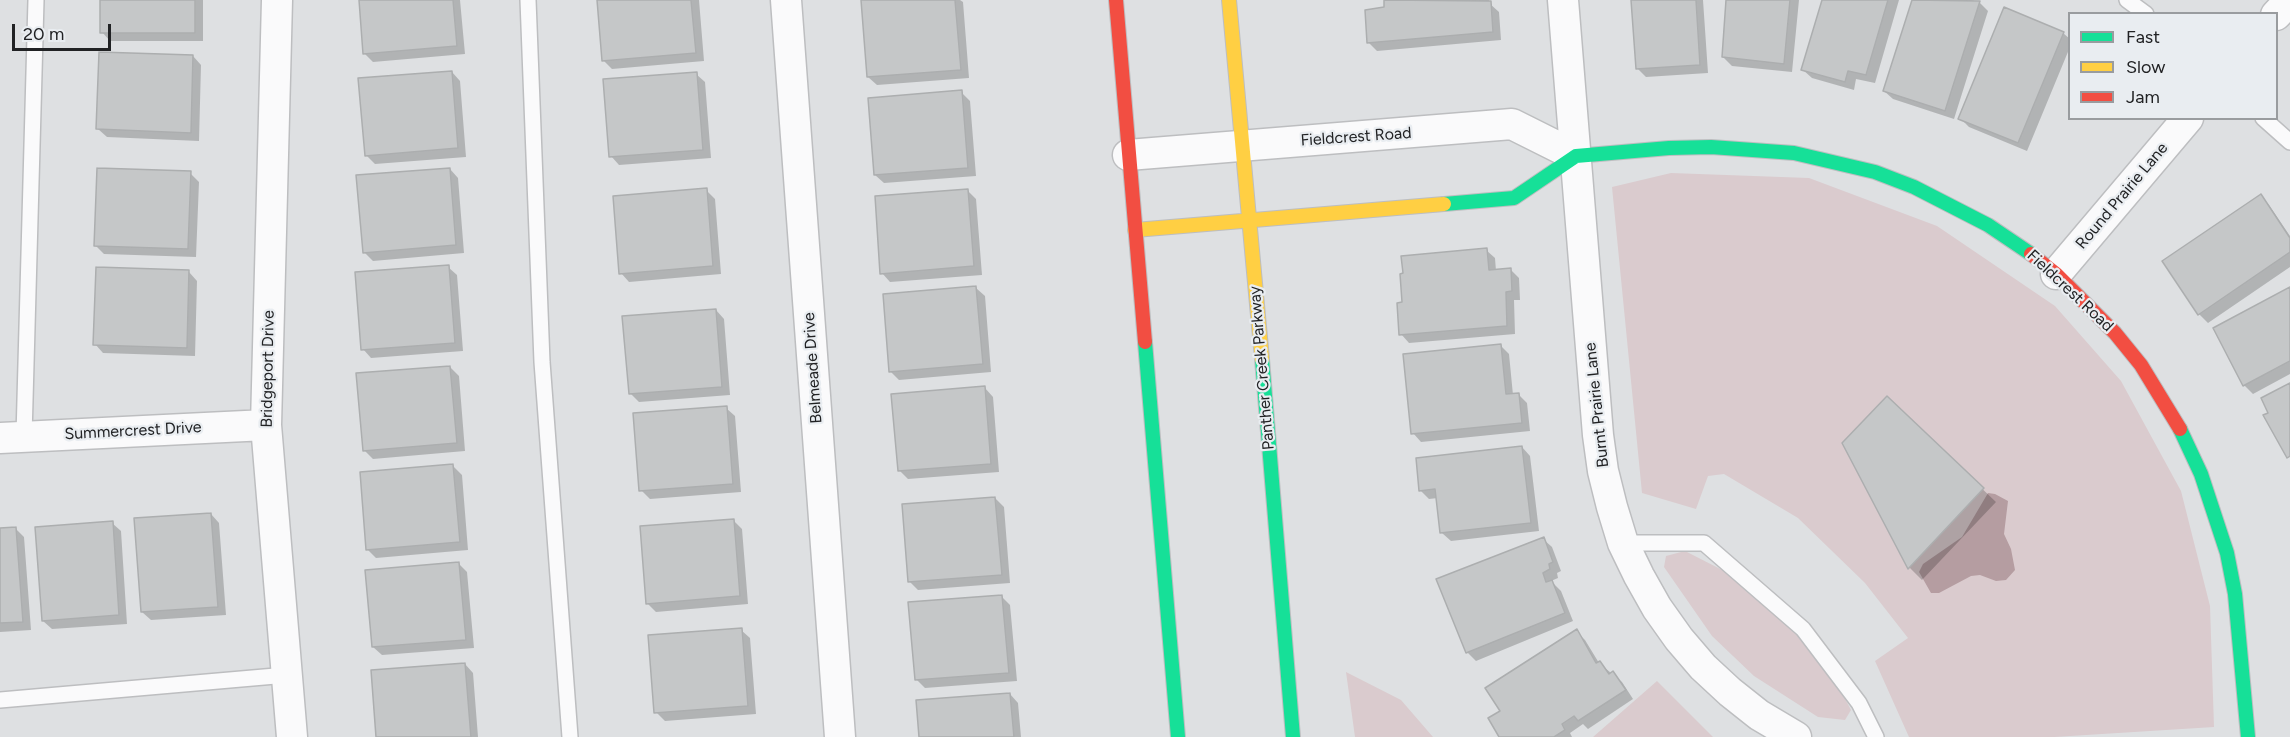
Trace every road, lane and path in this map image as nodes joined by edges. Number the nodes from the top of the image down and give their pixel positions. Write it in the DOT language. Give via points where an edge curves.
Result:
graph roads {
  1 [pos="36,0"];
  2 [pos="277,0"];
  3 [pos="528,0"];
  4 [pos="786,0"];
  5 [pos="1116,0"];
  6 [pos="1229,0"];
  7 [pos="1563,0"];
  8 [pos="2127,0"];
  9 [pos="2290,0"];
  10 [pos="2143,12"];
  11 [pos="2278,14"];
  12 [pos="2186,120"];
  13 [pos="2265,120"];
  14 [pos="2290,142"];
  15 [pos="1241,144"];
  16 [pos="1128,155"];
  17 [pos="1576,156"];
  18 [pos="1250,219"];
  19 [pos="1135,230"];
  20 [pos="2056,274"];
  21 [pos="266,425"];
  22 [pos="12,437"];
  23 [pos="1623,543"];
  24 [pos="287,675"];
  25 [pos="0,700"];
  26 [pos="292,737"];
  27 [pos="570,737"];
  28 [pos="840,737"];
  29 [pos="1178,737"];
  30 [pos="1293,737"];
  31 [pos="1796,737"];
  32 [pos="1876,737"];
  33 [pos="2248,737"];
  1 -- 22 [label="lane"];
  2 -- 21 [label="street, Bridgeport Drive"];
  3 -- 27 [label="lane" via="542,362"];
  4 -- 28 [label="street, Belmeade Drive"];
  5 -- 16 [label="main road"];
  6 -- 15 [label="main road, Panther Creek Parkway"];
  7 -- 17 [label="street, Burnt Prairie Lane"];
  8 -- 10 [label="lane"];
  9 -- 11 [label="street"];
  12 -- 20 [label="street, Round Prairie Lane"];
  13 -- 14 [label="lane"];
  15 -- 16 [label="street, Fieldcrest Road"];
  15 -- 17 [label="street, Fieldcrest Road" via="1512,124"];
  15 -- 18 [label="main road, Panther Creek Parkway"];
  16 -- 19 [label="main road"];
  17 -- 18 [label="main road" via="1514,198"];
  17 -- 20 [label="main road, Fieldcrest Road" via="1711,147 1794,153 1835,161 1875,172 1952,205 2024,248"];
  17 -- 23 [label="street, Burnt Prairie Lane" via="1598,435 1603,471"];
  18 -- 19 [label="main road"];
  18 -- 30 [label="main road, Panther Creek Parkway"];
  19 -- 29 [label="main road"];
  20 -- 33 [label="main road, Fieldcrest Road" via="2141,365 2184,436 2201,474 2216,513 2235,594"];
  21 -- 22 [label="street, Summercrest Drive"];
  21 -- 24 [label="street, Bridgeport Drive"];
  23 -- 31 [label="street, Burnt Prairie Lane" via="1678,639 1730,692"];
  23 -- 32 [label="lane" via="1704,543 1803,628 1859,703"];
  24 -- 25 [label="lane"];
  24 -- 26 [label="street, Bridgeport Drive"];
}
